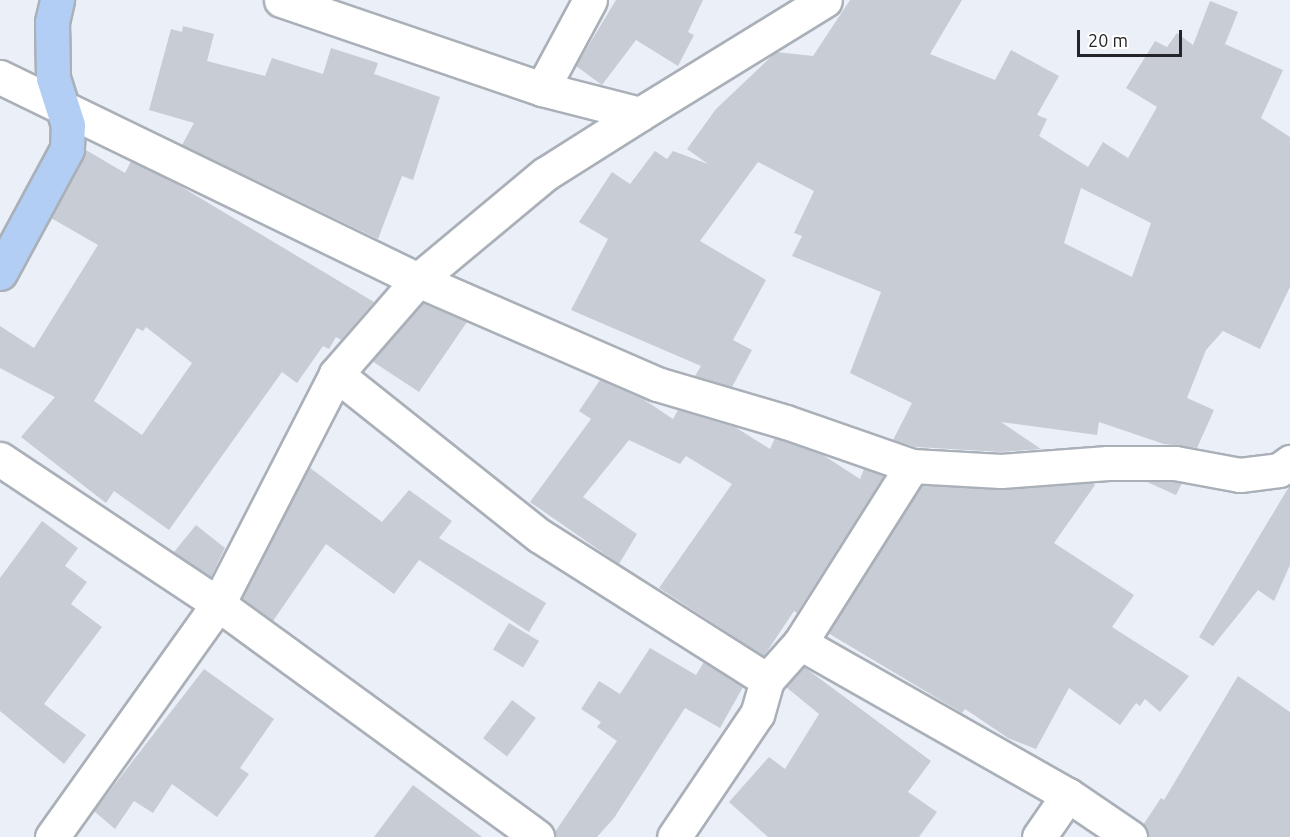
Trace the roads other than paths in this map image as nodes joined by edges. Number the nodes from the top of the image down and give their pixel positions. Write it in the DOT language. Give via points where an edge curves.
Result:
graph roads {
  1 [pos="57,0"];
  2 [pos="281,0"];
  3 [pos="590,0"];
  4 [pos="825,0"];
  5 [pos="0,77"];
  6 [pos="542,88"];
  7 [pos="63,106"];
  8 [pos="640,114"];
  9 [pos="0,273"];
  10 [pos="418,280"];
  11 [pos="336,374"];
  12 [pos="0,459"];
  13 [pos="1290,462"];
  14 [pos="912,466"];
  15 [pos="218,604"];
  16 [pos="800,643"];
  17 [pos="767,680"];
  18 [pos="1068,795"];
  19 [pos="52,837"];
  20 [pos="537,837"];
  21 [pos="674,837"];
  22 [pos="1039,837"];
  23 [pos="1130,837"];
  1 -- 7 [label="main road" via="52,22 53,78"];
  2 -- 6 [label="street"];
  3 -- 6 [label="street"];
  4 -- 8 [label="street"];
  5 -- 7 [label="street"];
  6 -- 8 [label="street"];
  7 -- 9 [label="main road" via="68,125 67,149"];
  7 -- 10 [label="street"];
  8 -- 10 [label="street" via="545,174"];
  10 -- 11 [label="street"];
  10 -- 14 [label="street" via="657,384 786,422"];
  11 -- 15 [label="street"];
  11 -- 17 [label="street" via="540,536"];
  12 -- 15 [label="street"];
  13 -- 14 [label="street" via="1270,473 1240,476 1175,463 1108,463 1002,471"];
  14 -- 16 [label="street"];
  15 -- 19 [label="street"];
  15 -- 20 [label="street"];
  16 -- 17 [label="street"];
  16 -- 18 [label="street"];
  17 -- 21 [label="street" via="757,714"];
  18 -- 22 [label="street"];
  18 -- 23 [label="street"];
}
